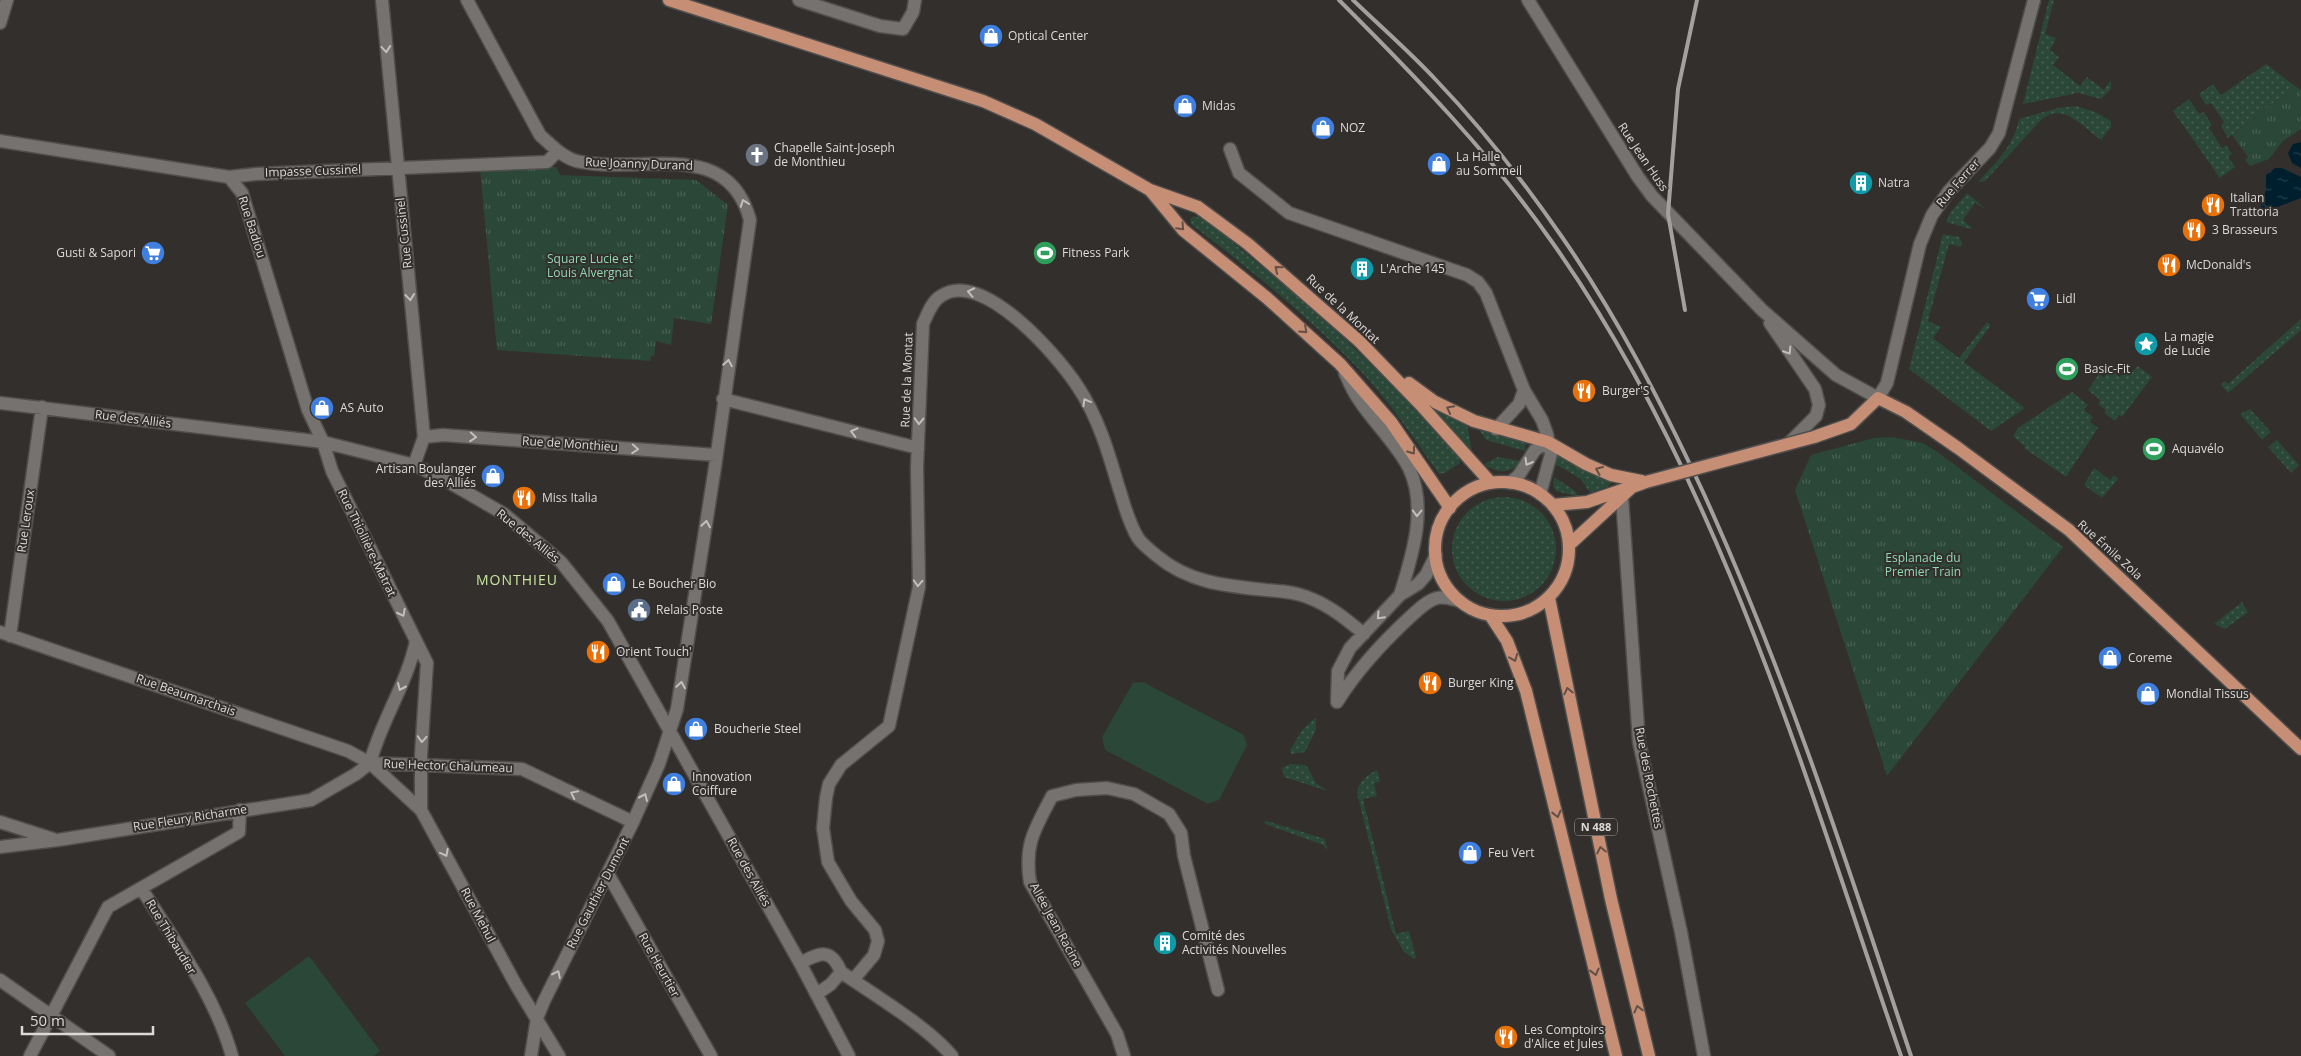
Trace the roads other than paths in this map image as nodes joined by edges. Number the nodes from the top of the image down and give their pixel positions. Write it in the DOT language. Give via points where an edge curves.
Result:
graph roads {
  1 [pos="7,0"];
  2 [pos="382,0"];
  3 [pos="467,0"];
  4 [pos="669,0"];
  5 [pos="799,0"];
  6 [pos="915,0"];
  7 [pos="1528,0"];
  8 [pos="2034,0"];
  9 [pos="0,23"];
  10 [pos="0,141"];
  11 [pos="1230,149"];
  12 [pos="558,151"];
  13 [pos="397,168"];
  14 [pos="229,177"];
  15 [pos="1150,190"];
  16 [pos="1762,310"];
  17 [pos="1358,341"];
  18 [pos="1340,364"];
  19 [pos="1524,390"];
  20 [pos="1878,398"];
  21 [pos="723,399"];
  22 [pos="0,403"];
  23 [pos="42,407"];
  24 [pos="1496,429"];
  25 [pos="424,437"];
  26 [pos="323,442"];
  27 [pos="1548,442"];
  28 [pos="1788,443"];
  29 [pos="918,448"];
  30 [pos="716,455"];
  31 [pos="414,465"];
  32 [pos="1510,482"];
  33 [pos="1646,482"];
  34 [pos="1491,483"];
  35 [pos="1540,494"];
  36 [pos="1622,497"];
  37 [pos="1553,505"];
  38 [pos="1450,508"];
  39 [pos="1570,545"];
  40 [pos="1436,555"];
  41 [pos="1400,596"];
  42 [pos="1549,598"];
  43 [pos="1460,601"];
  44 [pos="1490,615"];
  45 [pos="5,634"];
  46 [pos="1364,634"];
  47 [pos="416,641"];
  48 [pos="670,732"];
  49 [pos="2301,749"];
  50 [pos="370,763"];
  51 [pos="421,766"];
  52 [pos="240,810"];
  53 [pos="421,810"];
  54 [pos="0,822"];
  55 [pos="633,822"];
  56 [pos="58,840"];
  57 [pos="0,847"];
  58 [pos="608,874"];
  59 [pos="141,888"];
  60 [pos="800,962"];
  61 [pos="841,972"];
  62 [pos="0,980"];
  63 [pos="853,980"];
  64 [pos="1218,990"];
  65 [pos="817,994"];
  66 [pos="51,1016"];
  67 [pos="537,1018"];
  68 [pos="30,1056"];
  69 [pos="109,1056"];
  70 [pos="232,1056"];
  71 [pos="532,1056"];
  72 [pos="559,1056"];
  73 [pos="711,1056"];
  74 [pos="849,1056"];
  75 [pos="952,1056"];
  76 [pos="1124,1056"];
  77 [pos="1616,1056"];
  78 [pos="1649,1056"];
  79 [pos="1704,1056"];
  1 -- 9 [label="street"];
  2 -- 13 [label="street, Rue Cussinel, one-way"];
  3 -- 12 [label="street, Rue Joanny Durand" via="540,135"];
  4 -- 15 [label="main road, Rue de la Montat" via="982,101 1051,132"];
  5 -- 6 [label="street" via="880,26 903,29 913,12"];
  7 -- 16 [label="street, Rue Jean Huss" via="1647,190"];
  8 -- 20 [label="street, Rue Ferrer" via="1999,133 1990,148 1940,202 1926,229 1887,383"];
  10 -- 14 [label="street"];
  11 -- 19 [label="street" via="1239,173 1289,213 1478,282 1486,293"];
  12 -- 13 [label="street, Impasse Cussinel" via="547,162"];
  21 -- 12 [label="street, Rue Joanny Durand, one-way" via="750,220 742,196 721,174 693,165 580,162"];
  13 -- 14 [label="street, Impasse Cussinel"];
  13 -- 25 [label="street, Rue Cussinel, one-way"];
  14 -- 26 [label="street, Rue Badiou" via="242,193 308,410"];
  17 -- 15 [label="main road, Rue de la Montat, one-way" via="1248,244 1198,207"];
  15 -- 18 [label="main road, Rue de la Montat, one-way" via="1183,230 1248,281"];
  16 -- 20 [label="street, Rue Jean Huss" via="1836,375"];
  16 -- 28 [label="street, Rue Jean Huss, one-way" via="1815,389 1819,404 1816,416"];
  24 -- 17 [label="main road, one-way" via="1419,392"];
  17 -- 34 [label="main road, Rue de la Montat"];
  18 -- 38 [label="main road, Rue de la Montat, one-way" via="1391,422"];
  18 -- 41 [label="street, Rue de la Montat, one-way" via="1358,399 1408,468 1415,486 1417,517 1413,549"];
  19 -- 24 [label="street" via="1519,404"];
  19 -- 27 [label="street" via="1542,420"];
  20 -- 28 [label="main road, Rue Jean Huss, bridge" via="1851,424"];
  20 -- 49 [label="main road, Rue Émile Zola" via="1906,412 2069,530"];
  29 -- 21 [label="street, one-way"];
  21 -- 30 [label="street, Rue Joanny Durand"];
  22 -- 23 [label="street, Rue des Alliés"];
  23 -- 26 [label="street, Rue des Alliés"];
  23 -- 45 [label="street, Rue Leroux"];
  24 -- 27 [label="main road"];
  25 -- 30 [label="street, Rue de Monthieu, one-way" via="443,435"];
  25 -- 31 [label="street, Rue Cussinel"];
  26 -- 31 [label="street, Rue des Alliés"];
  26 -- 47 [label="street, Rue Thiollière-Matrat, one-way" via="342,493"];
  27 -- 32 [label="street, one-way" via="1535,450 1519,475"];
  33 -- 27 [label="main road, one-way" via="1586,464"];
  27 -- 35 [label="street" via="1551,454"];
  28 -- 33 [label="main road, Rue Jean Huss, bridge"];
  46 -- 29 [label="street, Rue de la Montat, one-way" via="1340,614 1307,596 1215,585 1174,569 1139,540 1130,523 1106,446 1079,388 1017,319 975,292 956,290 940,296 922,324"];
  29 -- 63 [label="street, Rue de la Montat, one-way" via="919,587 889,726 841,765 829,784 826,798 824,828 828,862 851,901 875,930 878,941 874,955"];
  48 -- 30 [label="street, Rue Joanny Durand, one-way" via="677,709"];
  31 -- 48 [label="street, Rue des Alliés" via="440,476 504,514 561,562 608,621"];
  32 -- 34 [label="main road"];
  32 -- 35 [label="main road"];
  33 -- 36 [label="main road" via="1632,487"];
  33 -- 37 [label="main road" via="1587,502"];
  34 -- 38 [label="main road" via="1461,496"];
  35 -- 37 [label="main road"];
  36 -- 39 [label="main road"];
  36 -- 79 [label="street, Rue des Rochettes" via="1639,742"];
  37 -- 39 [label="main road" via="1564,524"];
  38 -- 40 [label="main road" via="1436,538"];
  39 -- 42 [label="main road" via="1561,583"];
  40 -- 41 [label="street, Rue de la Montat" via="1422,579"];
  40 -- 43 [label="main road" via="1439,572"];
  41 -- 46 [label="street, Rue de la Montat, one-way"];
  42 -- 44 [label="main road" via="1532,610 1511,616"];
  78 -- 42 [label="main road, N 488, one-way" via="1611,899"];
  43 -- 44 [label="main road"];
  43 -- 46 [label="street, Rue de la Montat" via="1436,598 1426,604 1359,668 1337,702 1338,671 1350,648"];
  44 -- 77 [label="main road, N 488, one-way" via="1507,641 1526,691"];
  45 -- 50 [label="street, Rue Beaumarchais" via="348,751"];
  47 -- 50 [label="street, one-way" via="411,664"];
  47 -- 51 [label="street, Rue Thiollière-Matrat, one-way" via="427,663"];
  55 -- 48 [label="street, Rue Gauthier Dumont, one-way"];
  48 -- 60 [label="street, Rue des Alliés"];
  50 -- 51 [label="street, Rue Hector Chalumeau"];
  50 -- 52 [label="street, Rue Fleury Richarme" via="311,800"];
  50 -- 53 [label="street, Rue Mehul"];
  51 -- 53 [label="street, Rue Mehul"];
  55 -- 51 [label="street, Rue Hector Chalumeau, one-way" via="522,769"];
  52 -- 56 [label="street, Rue Fleury Richarme"];
  52 -- 59 [label="street, Rue Thibaudier" via="240,832"];
  53 -- 67 [label="street, Rue Mehul, one-way"];
  54 -- 56 [label="street"];
  55 -- 58 [label="street, Rue Gauthier Dumont"];
  56 -- 57 [label="street, Rue Fleury Richarme"];
  67 -- 58 [label="street, Rue Gauthier Dumont, one-way"];
  58 -- 73 [label="street, Rue Heurtier"];
  59 -- 66 [label="street" via="108,907"];
  59 -- 70 [label="street, Rue Thibaudier" via="213,1010"];
  60 -- 61 [label="street" via="827,954 836,960"];
  60 -- 65 [label="street, Rue des Alliés"];
  61 -- 63 [label="street"];
  61 -- 65 [label="street"];
  62 -- 66 [label="street"];
  63 -- 75 [label="street" via="938,1042"];
  64 -- 76 [label="street, Allée Jean Racine" via="1184,856 1181,832 1169,814 1134,794 1107,788 1052,796 1034,830 1027,854 1030,882 1117,1034"];
  65 -- 74 [label="street, Rue des Alliés"];
  66 -- 68 [label="street"];
  66 -- 69 [label="street"];
  67 -- 71 [label="street, Rue Gauthier Dumont"];
  67 -- 72 [label="street, Rue Mehul"];
}
